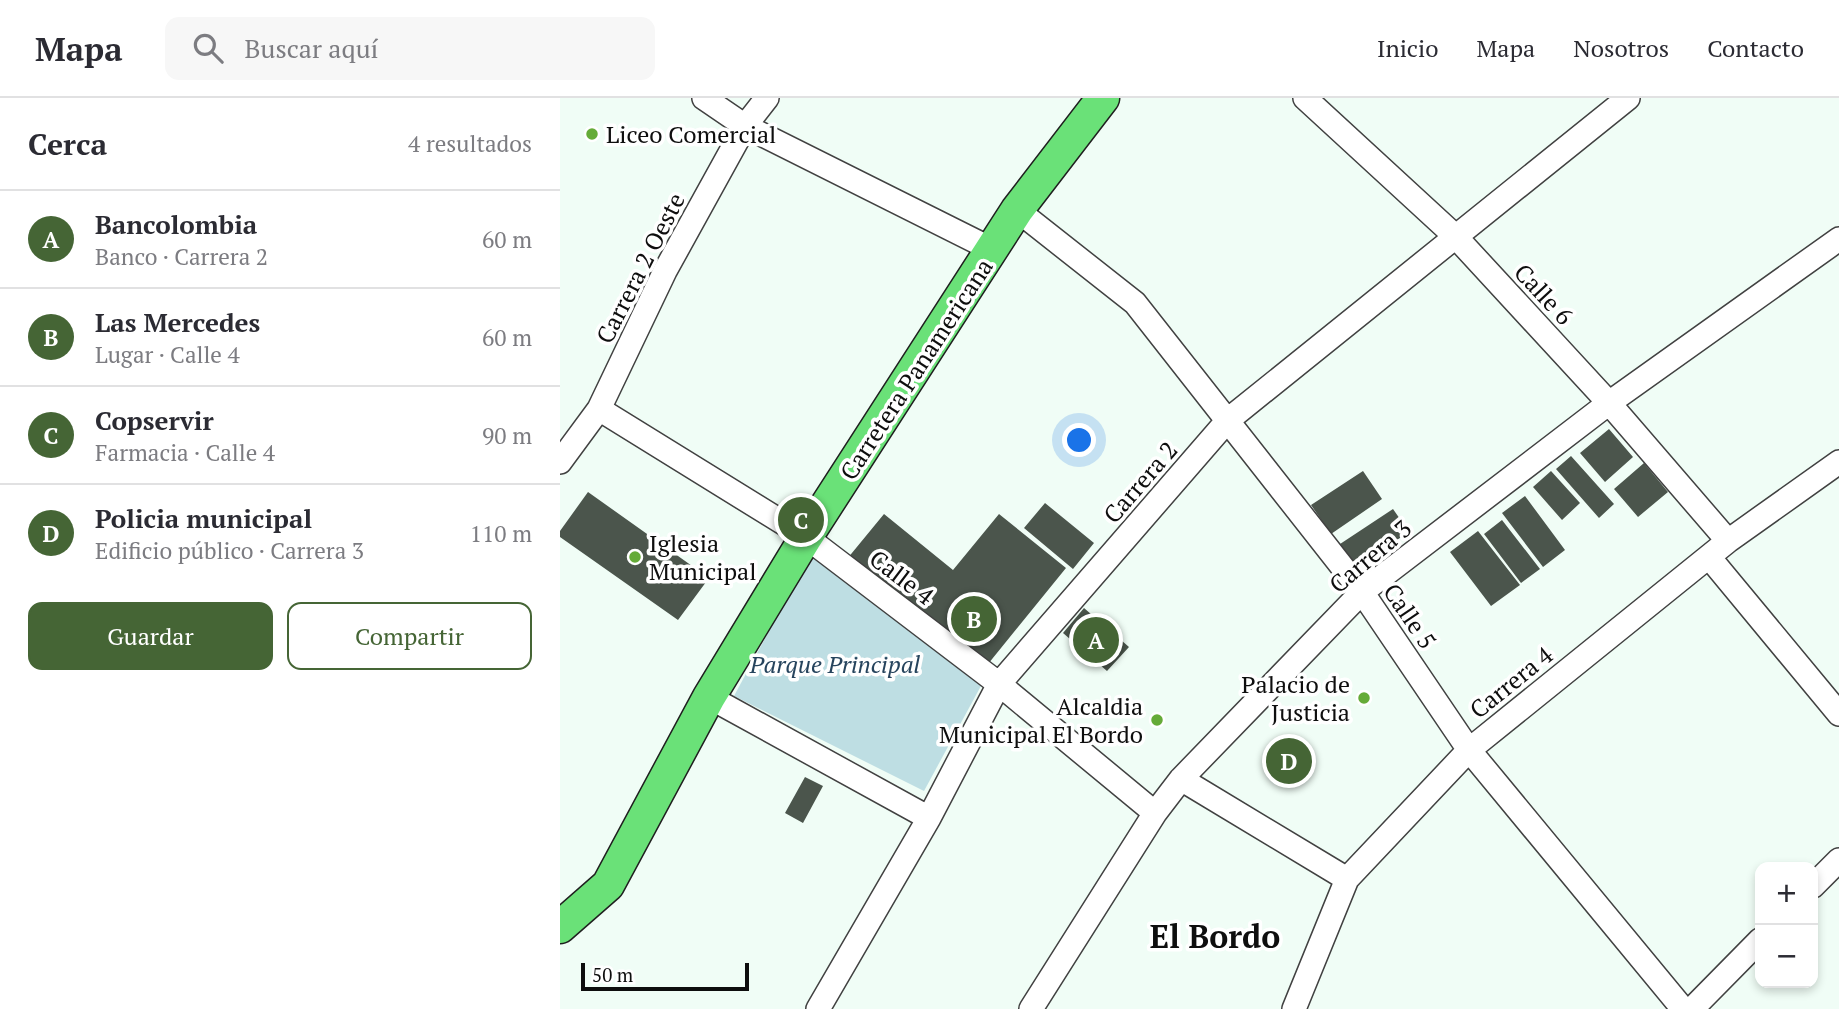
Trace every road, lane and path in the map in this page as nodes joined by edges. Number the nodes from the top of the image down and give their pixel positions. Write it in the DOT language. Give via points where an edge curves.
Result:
graph roads {
  1 [pos="704,98"];
  2 [pos="767,98"];
  3 [pos="1102,98"];
  4 [pos="1306,98"];
  5 [pos="1628,98"];
  6 [pos="745,126"];
  7 [pos="1017,210"];
  8 [pos="1455,236"];
  9 [pos="1839,239"];
  10 [pos="993,250"];
  11 [pos="1609,403"];
  12 [pos="599,409"];
  13 [pos="1228,420"];
  14 [pos="560,462"];
  15 [pos="1839,462"];
  16 [pos="806,537"];
  17 [pos="1728,541"];
  18 [pos="1709,557"];
  19 [pos="1362,592"];
  20 [pos="999,684"];
  21 [pos="709,697"];
  22 [pos="1839,714"];
  23 [pos="1469,750"];
  24 [pos="1181,779"];
  25 [pos="1155,813"];
  26 [pos="929,818"];
  27 [pos="1839,860"];
  28 [pos="1346,879"];
  29 [pos="1818,882"];
  30 [pos="560,927"];
  31 [pos="1755,945"];
  32 [pos="818,1009"];
  33 [pos="1031,1009"];
  34 [pos="1294,1009"];
  35 [pos="1683,1009"];
  36 [pos="1692,1009"];
  1 -- 6 [label="street"];
  2 -- 6 [label="street, Carrera 2 Oeste"];
  3 -- 7 [label="highway, Carretera Panamericana"];
  4 -- 8 [label="street, Calle 6"];
  5 -- 8 [label="street, Carrera 2"];
  6 -- 10 [label="street"];
  6 -- 12 [label="street, Carrera 2 Oeste" via="665,271"];
  7 -- 10 [label="highway, Carretera Panamericana"];
  7 -- 13 [label="street, Calle 5" via="1135,303"];
  8 -- 11 [label="street, Calle 6"];
  8 -- 13 [label="street, Carrera 2"];
  9 -- 11 [label="street, Carrera 3"];
  10 -- 16 [label="highway, Carretera Panamericana"];
  11 -- 17 [label="street, Calle 6"];
  11 -- 19 [label="street, Carrera 3"];
  12 -- 14 [label="street, Carrera 2 Oeste"];
  12 -- 16 [label="street, Calle 4"];
  13 -- 19 [label="street, Calle 5"];
  13 -- 20 [label="street, Carrera 2"];
  15 -- 17 [label="street, Carrera 4"];
  16 -- 20 [label="street, Calle 4"];
  16 -- 21 [label="highway, Carretera Panamericana"];
  17 -- 18 [label="street, Carrera 4"];
  18 -- 22 [label="street"];
  18 -- 23 [label="street, Carrera 4"];
  19 -- 23 [label="street, Calle 5"];
  19 -- 24 [label="street, Carrera 3"];
  20 -- 25 [label="street, Calle 4"];
  20 -- 26 [label="street, Carrera 2"];
  21 -- 26 [label="street"];
  21 -- 30 [label="highway, Carretera Panamericana" via="608,885"];
  23 -- 28 [label="street, Carrera 4"];
  23 -- 35 [label="street, Calle 5"];
  24 -- 25 [label="street, Carrera 3"];
  24 -- 28 [label="street"];
  25 -- 33 [label="street, Carrera 3"];
  26 -- 32 [label="street, Carrera 2"];
  27 -- 29 [label="street"];
  28 -- 34 [label="street, Carrera 4"];
  31 -- 36 [label="street"];
}
